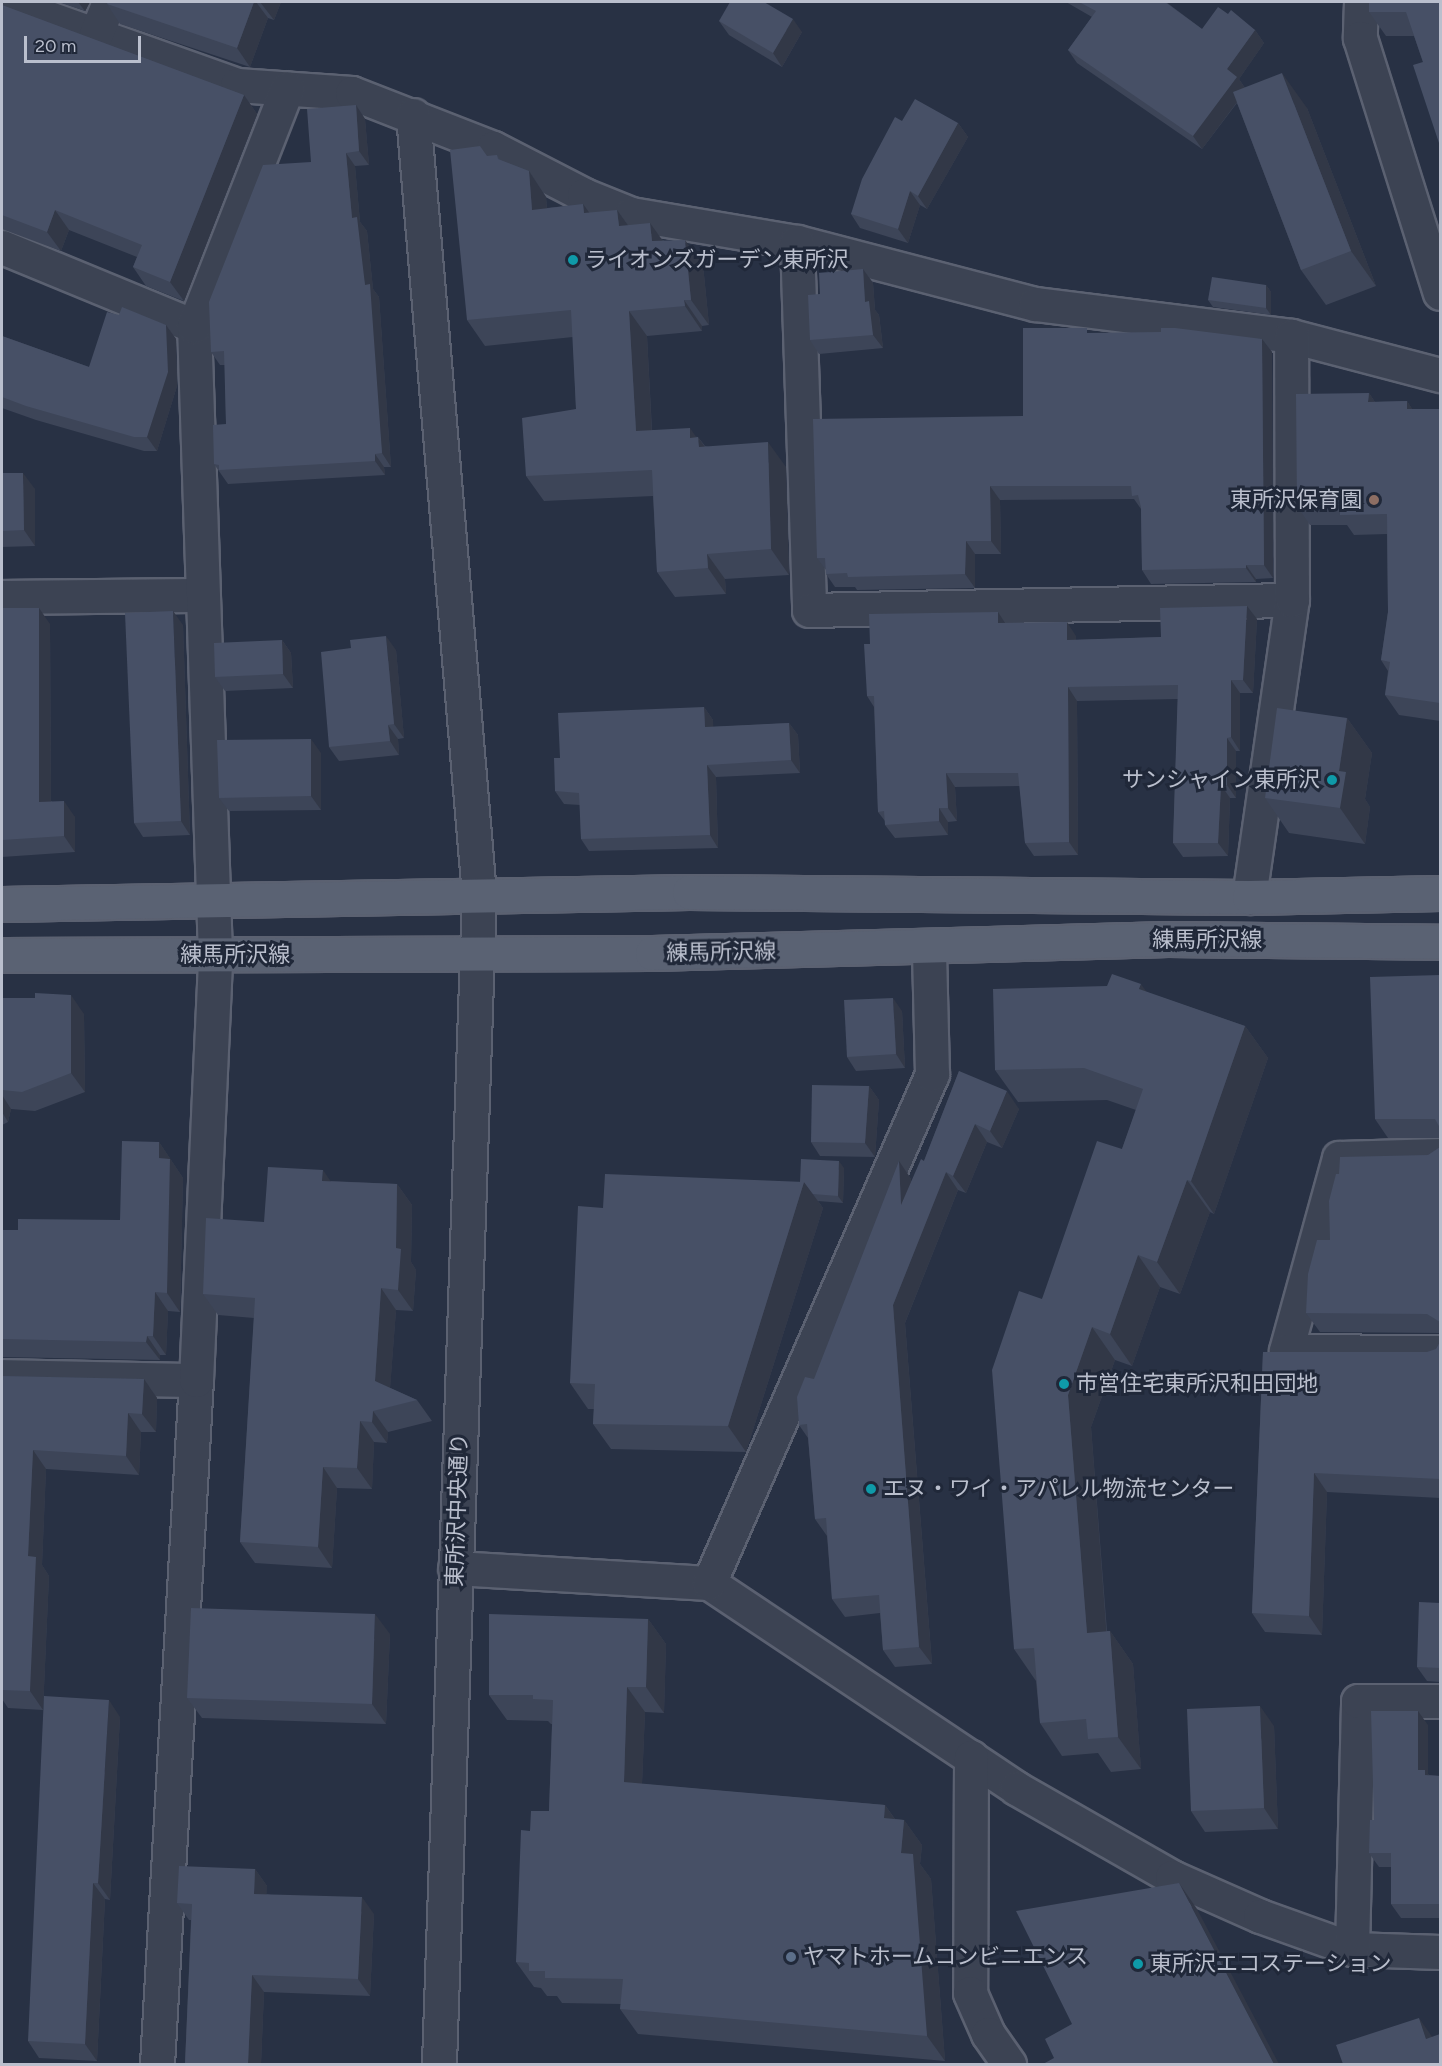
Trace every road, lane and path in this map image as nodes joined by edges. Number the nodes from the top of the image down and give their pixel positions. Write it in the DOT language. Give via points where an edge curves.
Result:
graph roads {
  1 [pos="4,2"];
  2 [pos="109,2"];
  3 [pos="1361,2"];
  4 [pos="96,34"];
  5 [pos="287,89"];
  6 [pos="413,115"];
  7 [pos="797,242"];
  8 [pos="2,248"];
  9 [pos="1440,293"];
  10 [pos="194,326"];
  11 [pos="1292,336"];
  12 [pos="1440,375"];
  13 [pos="201,595"];
  14 [pos="2,597"];
  15 [pos="1292,600"];
  16 [pos="1440,893"];
  17 [pos="479,894"];
  18 [pos="1249,897"];
  19 [pos="216,901"];
  20 [pos="2,904"];
  21 [pos="1440,942"];
  22 [pos="929,948"];
  23 [pos="2,955"];
  24 [pos="215,955"];
  25 [pos="476,955"];
  26 [pos="1440,1155"];
  27 [pos="1440,1352"];
  28 [pos="2,1376"];
  29 [pos="196,1380"];
  30 [pos="455,1569"];
  31 [pos="709,1583"];
  32 [pos="1440,1701"];
  33 [pos="971,1757"];
  34 [pos="1352,1949"];
  35 [pos="1440,1952"];
  36 [pos="157,2064"];
  37 [pos="439,2064"];
  38 [pos="1008,2064"];
  1 -- 4 [label="street"];
  2 -- 4 [label="street"];
  3 -- 9 [label="street" via="1360,38"];
  4 -- 5 [label="street" via="237,85"];
  5 -- 6 [label="street" via="352,93"];
  5 -- 10 [label="street"];
  6 -- 7 [label="street" via="631,214"];
  6 -- 17 [label="street, 東所沢中央通り"];
  7 -- 11 [label="street" via="1035,304"];
  7 -- 15 [label="street" via="809,610"];
  8 -- 10 [label="street"];
  10 -- 13 [label="street"];
  11 -- 12 [label="street"];
  11 -- 15 [label="street"];
  13 -- 14 [label="street"];
  13 -- 19 [label="street"];
  15 -- 18 [label="street"];
  16 -- 18 [label="main road, 練馬所沢線"];
  17 -- 18 [label="main road, 練馬所沢線"];
  17 -- 19 [label="main road, 練馬所沢線"];
  17 -- 25 [label="street, 東所沢中央通り"];
  19 -- 20 [label="main road, 練馬所沢線"];
  19 -- 24 [label="street"];
  21 -- 22 [label="main road, 練馬所沢線" via="1168,939"];
  22 -- 25 [label="main road, 練馬所沢線"];
  22 -- 31 [label="street" via="932,1074"];
  23 -- 24 [label="main road, 練馬所沢線"];
  24 -- 25 [label="main road, 練馬所沢線"];
  24 -- 29 [label="street"];
  25 -- 30 [label="street, 東所沢中央通り"];
  26 -- 27 [label="street" via="1339,1158 1286,1351"];
  28 -- 29 [label="street"];
  29 -- 36 [label="street"];
  30 -- 31 [label="street"];
  30 -- 37 [label="street, 東所沢中央通り"];
  31 -- 33 [label="street"];
  32 -- 34 [label="street" via="1358,1701"];
  33 -- 34 [label="street" via="1172,1877 1260,1916"];
  33 -- 38 [label="street" via="970,1993 988,2034"];
  34 -- 35 [label="street"];
}
